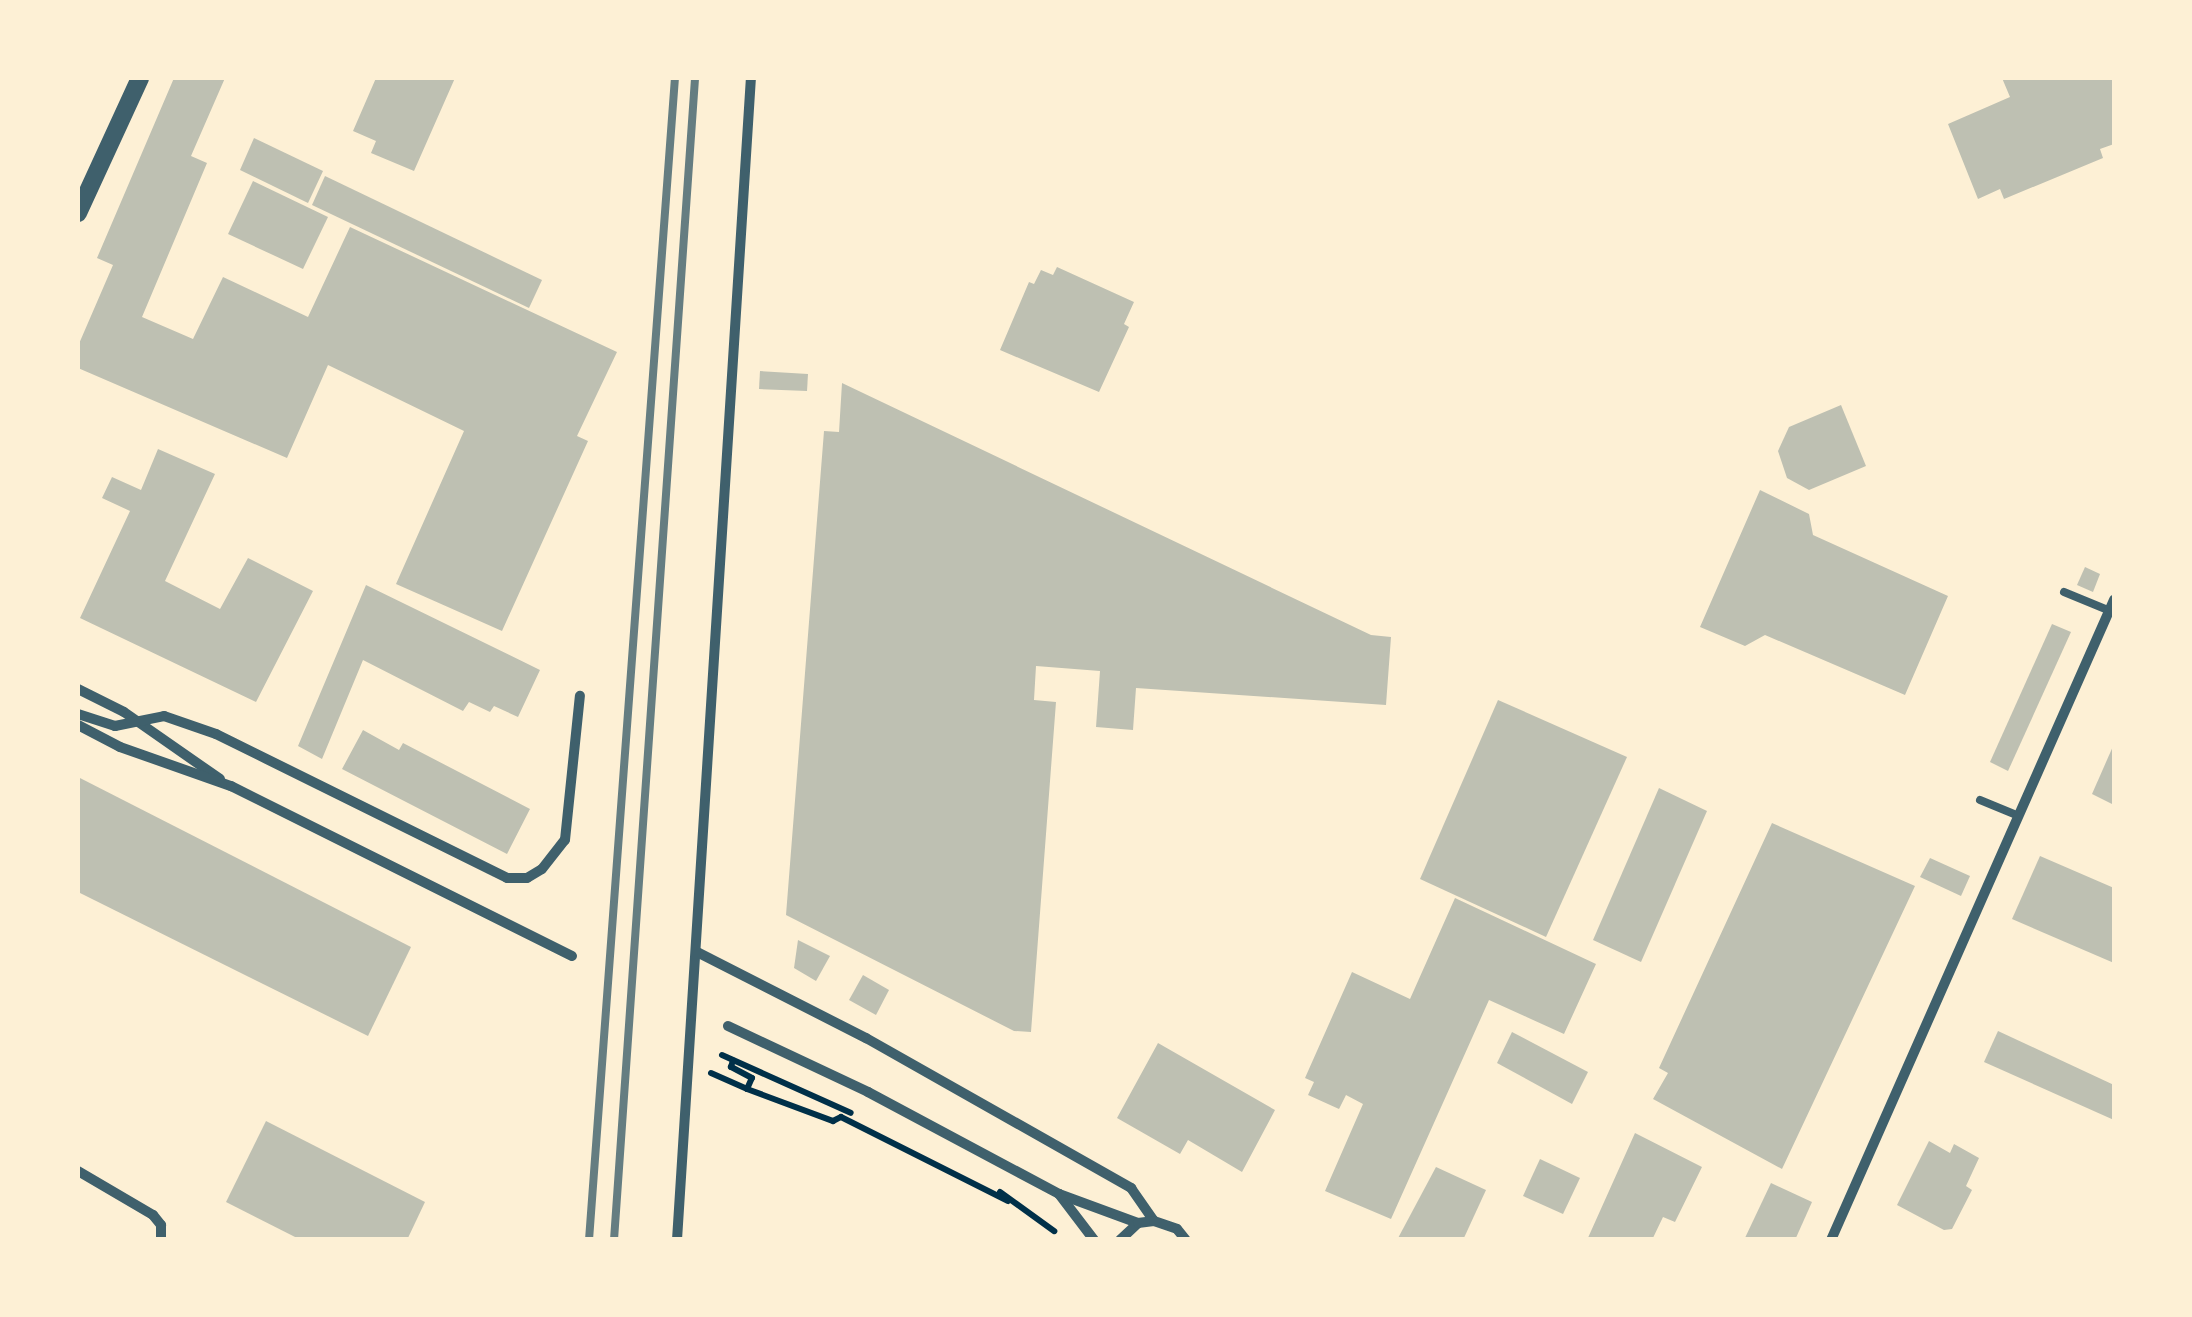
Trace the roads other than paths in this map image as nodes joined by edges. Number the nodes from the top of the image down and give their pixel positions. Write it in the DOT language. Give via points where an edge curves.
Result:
graph roads {
  1 [pos="140,78"];
  2 [pos="752,78"];
  3 [pos="78,212"];
  4 [pos="2064,592"];
  5 [pos="2112,605"];
  6 [pos="78,689"];
  7 [pos="580,696"];
  8 [pos="78,714"];
  9 [pos="135,720"];
  10 [pos="78,725"];
  11 [pos="231,786"];
  12 [pos="1980,800"];
  13 [pos="2019,816"];
  14 [pos="697,952"];
  15 [pos="572,956"];
  16 [pos="728,1026"];
  17 [pos="78,1171"];
  18 [pos="1059,1194"];
  19 [pos="1154,1221"];
  20 [pos="1138,1224"];
  21 [pos="1177,1229"];
  22 [pos="161,1240"];
  23 [pos="678,1240"];
  24 [pos="1094,1240"];
  25 [pos="1120,1240"];
  26 [pos="1186,1240"];
  27 [pos="1201,1240"];
  28 [pos="1831,1240"];
  1 -- 3 [label="street"];
  2 -- 14 [label="street"];
  4 -- 5 [label="lane"];
  5 -- 13 [label="street"];
  6 -- 9 [label="street"];
  7 -- 9 [label="street" via="564,840 542,870 527,878 507,878 216,734 164,716"];
  8 -- 9 [label="street" via="115,726"];
  9 -- 11 [label="street"];
  10 -- 11 [label="street"];
  11 -- 15 [label="street"];
  12 -- 13 [label="lane"];
  13 -- 28 [label="street"];
  14 -- 19 [label="street" via="866,1038 1131,1188"];
  14 -- 23 [label="street"];
  16 -- 18 [label="street"];
  17 -- 22 [label="street" via="154,1215"];
  18 -- 20 [label="street"];
  18 -- 24 [label="street"];
  19 -- 20 [label="street"];
  19 -- 21 [label="street"];
  20 -- 25 [label="street"];
  21 -- 26 [label="street"];
  21 -- 27 [label="street"];
}
